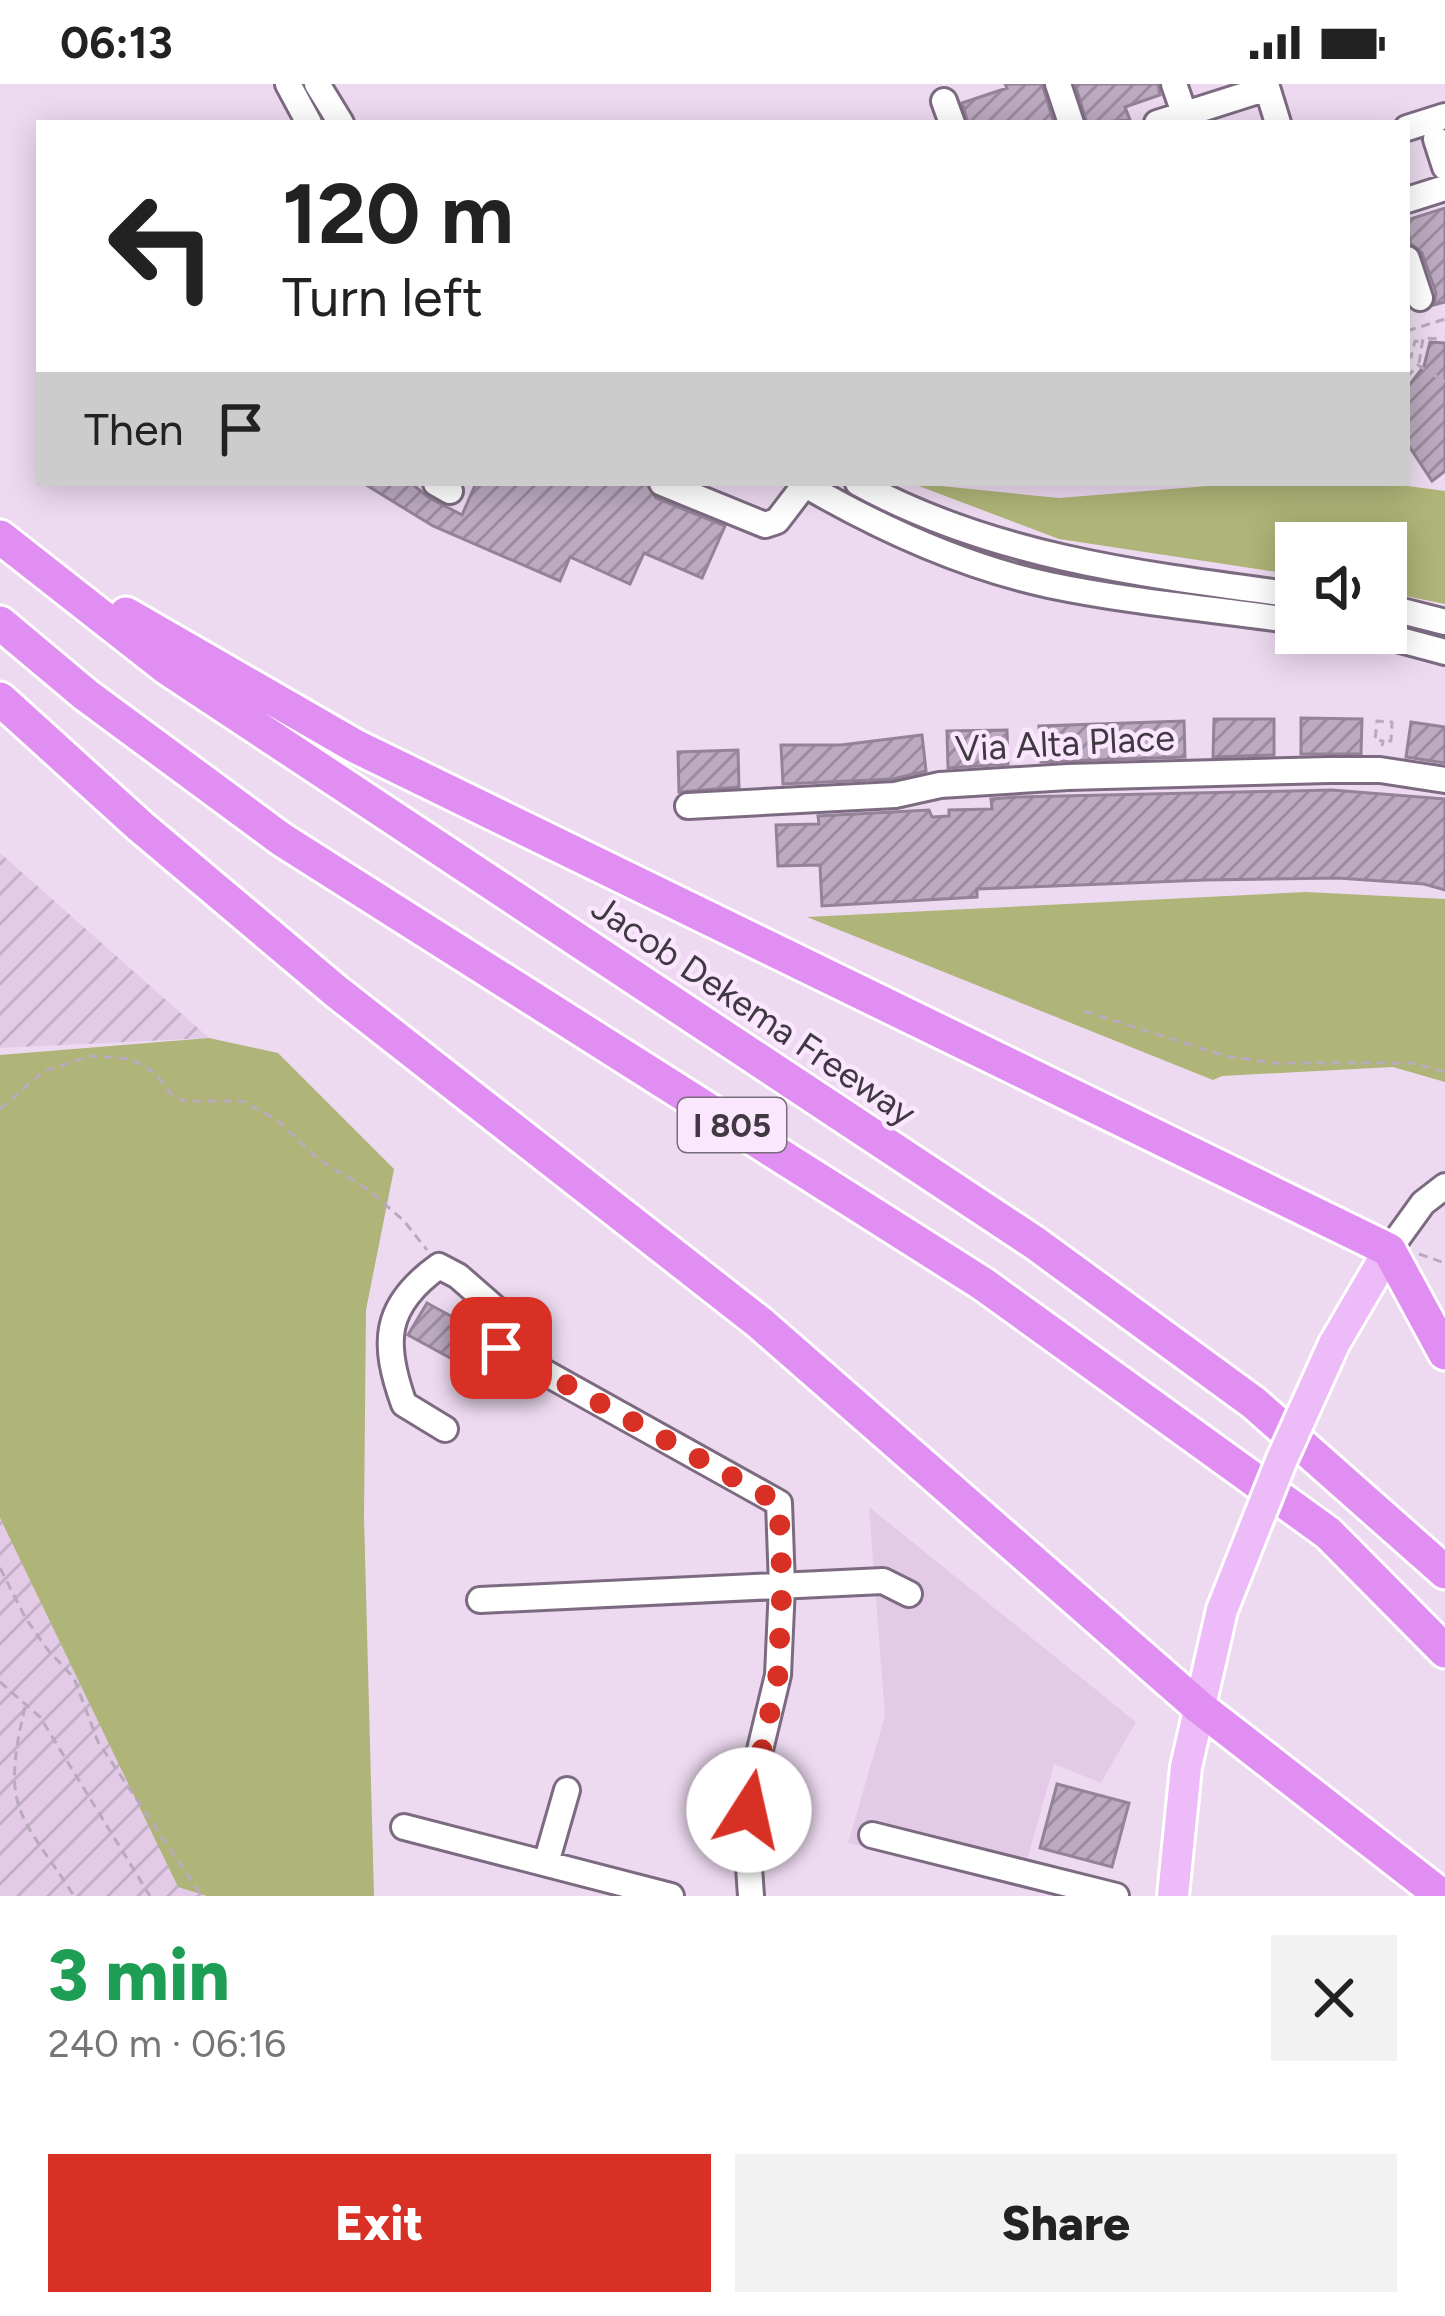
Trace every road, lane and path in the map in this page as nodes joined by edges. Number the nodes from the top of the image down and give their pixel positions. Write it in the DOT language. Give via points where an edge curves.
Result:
graph roads {
  1 [pos="288,84"];
  2 [pos="317,84"];
  3 [pos="1058,84"];
  4 [pos="1174,84"];
  5 [pos="1267,86"];
  6 [pos="1184,113"];
  7 [pos="307,120"];
  8 [pos="339,120"];
  9 [pos="1069,120"];
  10 [pos="1165,120"];
  11 [pos="1277,120"];
  12 [pos="1410,128"];
  13 [pos="1441,128"];
  14 [pos="1445,167"];
  15 [pos="1445,188"];
  16 [pos="1410,199"];
  17 [pos="1410,268"];
  18 [pos="1420,298"];
  19 [pos="1445,320"];
  20 [pos="1410,330"];
  21 [pos="1442,339"];
  22 [pos="1423,342"];
  23 [pos="1410,357"];
  24 [pos="1418,364"];
  25 [pos="1410,373"];
  26 [pos="1445,382"];
  27 [pos="669,486"];
  28 [pos="803,486"];
  29 [pos="809,486"];
  30 [pos="849,486"];
  31 [pos="864,486"];
  32 [pos="884,497"];
  33 [pos="8,544"];
  34 [pos="1275,592"];
  35 [pos="1407,612"];
  36 [pos="1275,618"];
  37 [pos="1445,622"];
  38 [pos="0,623"];
  39 [pos="1407,642"];
  40 [pos="1445,652"];
  41 [pos="0,699"];
  42 [pos="1445,781"];
  43 [pos="688,806"];
  44 [pos="1084,1011"];
  45 [pos="1445,1072"];
  46 [pos="0,1109"];
  47 [pos="1445,1186"];
  48 [pos="1389,1250"];
  49 [pos="1432,1256"];
  50 [pos="1445,1263"];
  51 [pos="439,1266"];
  52 [pos="1445,1353"];
  53 [pos="446,1429"];
  54 [pos="0,1568"];
  55 [pos="1445,1572"];
  56 [pos="782,1586"];
  57 [pos="909,1594"];
  58 [pos="480,1600"];
  59 [pos="1445,1652"];
  60 [pos="0,1682"];
  61 [pos="25,1706"];
  62 [pos="1198,1708"];
  63 [pos="567,1790"];
  64 [pos="404,1827"];
  65 [pos="872,1835"];
  66 [pos="546,1863"];
  67 [pos="74,1896"];
  68 [pos="150,1896"];
  69 [pos="202,1896"];
  70 [pos="671,1896"];
  71 [pos="751,1896"];
  72 [pos="1116,1896"];
  73 [pos="1172,1896"];
  74 [pos="1442,1896"];
  1 -- 7 [label="street"];
  2 -- 8 [label="street"];
  3 -- 9 [label="street"];
  4 -- 6 [label="street"];
  5 -- 6 [label="street"];
  5 -- 11 [label="street"];
  6 -- 10 [label="street"];
  12 -- 13 [label="street"];
  13 -- 14 [label="street"];
  15 -- 16 [label="street"];
  17 -- 18 [label="street"];
  19 -- 20 [label="path"];
  21 -- 22 [label="path"];
  22 -- 23 [label="path" via="1415,341"];
  22 -- 24 [label="path"];
  24 -- 25 [label="path"];
  24 -- 26 [label="path"];
  27 -- 28 [label="street" via="765,525"];
  29 -- 36 [label="street" via="902,536 1000,572"];
  30 -- 32 [label="street"];
  31 -- 32 [label="street"];
  32 -- 34 [label="street" via="1055,558"];
  33 -- 48 [label="highway" via="355,746"];
  33 -- 55 [label="highway, Jacob Dekema Freeway / I 805" via="167,668 1035,1243 1254,1403"];
  35 -- 37 [label="street"];
  38 -- 59 [label="highway, I 805" via="281,839 983,1284 1328,1533"];
  39 -- 40 [label="street"];
  41 -- 62 [label="highway" via="337,992 760,1323"];
  42 -- 43 [label="street, Via Alta Place" via="1380,770 1176,774"];
  44 -- 45 [label="path" via="1226,1056 1414,1063"];
  46 -- 51 [label="path" via="44,1071 91,1056 131,1059 184,1101 243,1101 277,1120 404,1221"];
  47 -- 48 [label="street"];
  48 -- 52 [label="highway"];
  48 -- 62 [label="main road, bridge" via="1334,1344 1282,1460 1222,1610"];
  49 -- 50 [label="path"];
  51 -- 53 [label="street" via="392,1317 388,1349 404,1404"];
  51 -- 56 [label="street" via="520,1330 506,1351 779,1503"];
  54 -- 69 [label="path" via="25,1617 74,1678 98,1742"];
  56 -- 57 [label="street" via="883,1581"];
  56 -- 58 [label="street"];
  56 -- 71 [label="street" via="778,1675 752,1783"];
  60 -- 61 [label="path"];
  61 -- 67 [label="path" via="9,1766 11,1797"];
  61 -- 68 [label="path" via="40,1717"];
  62 -- 73 [label="main road"];
  62 -- 74 [label="highway"];
  63 -- 66 [label="street"];
  64 -- 66 [label="street"];
  65 -- 72 [label="street"];
  66 -- 70 [label="street"];
}
